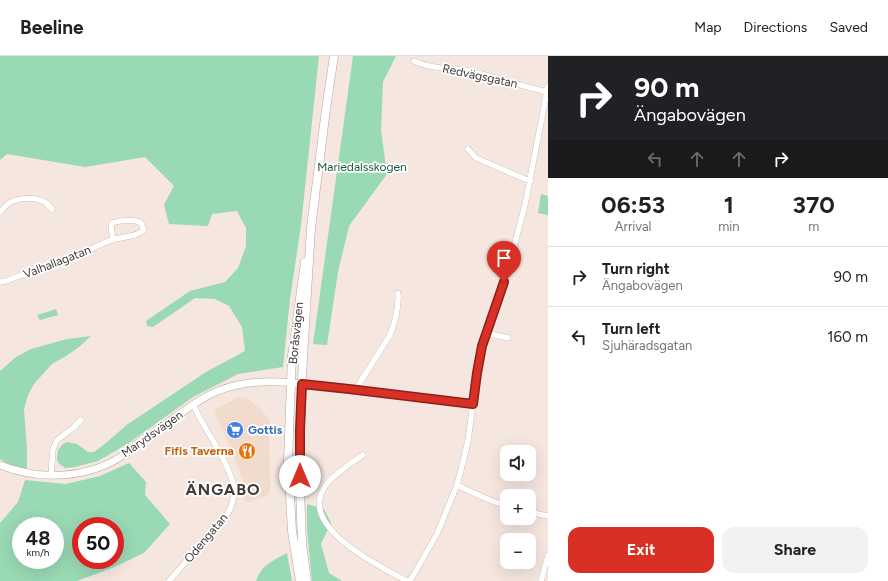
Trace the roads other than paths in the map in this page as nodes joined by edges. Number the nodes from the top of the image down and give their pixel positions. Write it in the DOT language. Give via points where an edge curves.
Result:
graph roads {
  1 [pos="334,56"];
  2 [pos="414,61"];
  3 [pos="547,89"];
  4 [pos="468,149"];
  5 [pos="530,180"];
  6 [pos="52,209"];
  7 [pos="0,212"];
  8 [pos="311,228"];
  9 [pos="113,240"];
  10 [pos="0,282"];
  11 [pos="398,292"];
  12 [pos="486,333"];
  13 [pos="508,338"];
  14 [pos="291,383"];
  15 [pos="302,384"];
  16 [pos="358,390"];
  17 [pos="194,404"];
  18 [pos="473,404"];
  19 [pos="81,420"];
  20 [pos="364,455"];
  21 [pos="0,466"];
  22 [pos="51,475"];
  23 [pos="457,485"];
  24 [pos="500,504"];
  25 [pos="536,513"];
  26 [pos="548,516"];
  27 [pos="548,555"];
  28 [pos="169,581"];
  29 [pos="300,581"];
  30 [pos="307,581"];
  31 [pos="408,581"];
  32 [pos="541,581"];
  1 -- 8 [label="main road, Boråsvägen"];
  2 -- 3 [label="street, Redvägsgatan"];
  3 -- 5 [label="street"];
  4 -- 5 [label="street" via="476,158"];
  5 -- 12 [label="street" via="508,269"];
  6 -- 7 [label="street" via="37,199 18,199 8,203"];
  8 -- 14 [label="main road, Boråsvägen" via="302,278"];
  8 -- 15 [label="main road, Boråsvägen"];
  9 -- 9 [label="street, Valhallagatan" via="141,233 144,230 141,223 112,223"];
  9 -- 10 [label="street, Valhallagatan"];
  11 -- 16 [label="street" via="398,306 390,335 359,384"];
  12 -- 13 [label="street"];
  12 -- 18 [label="street"];
  14 -- 15 [label="street, Marydsvägen"];
  14 -- 17 [label="street, Marydsvägen" via="245,383 218,391"];
  14 -- 29 [label="main road, Boråsvägen" via="289,490"];
  15 -- 16 [label="street"];
  15 -- 30 [label="main road, Boråsvägen" via="300,496"];
  16 -- 18 [label="street"];
  17 -- 22 [label="street, Marydsvägen" via="125,454 105,465 77,473"];
  17 -- 28 [label="street, Odengatan" via="230,473 234,490 233,500 224,517"];
  18 -- 23 [label="street" via="468,441"];
  19 -- 22 [label="street" via="57,440 53,449"];
  20 -- 31 [label="street" via="324,487 319,504 320,513 337,537 359,554"];
  21 -- 22 [label="street, Marydsvägen"];
  23 -- 24 [label="street"];
  23 -- 31 [label="street" via="437,534"];
  25 -- 26 [label="street"];
  27 -- 32 [label="street"];
}
